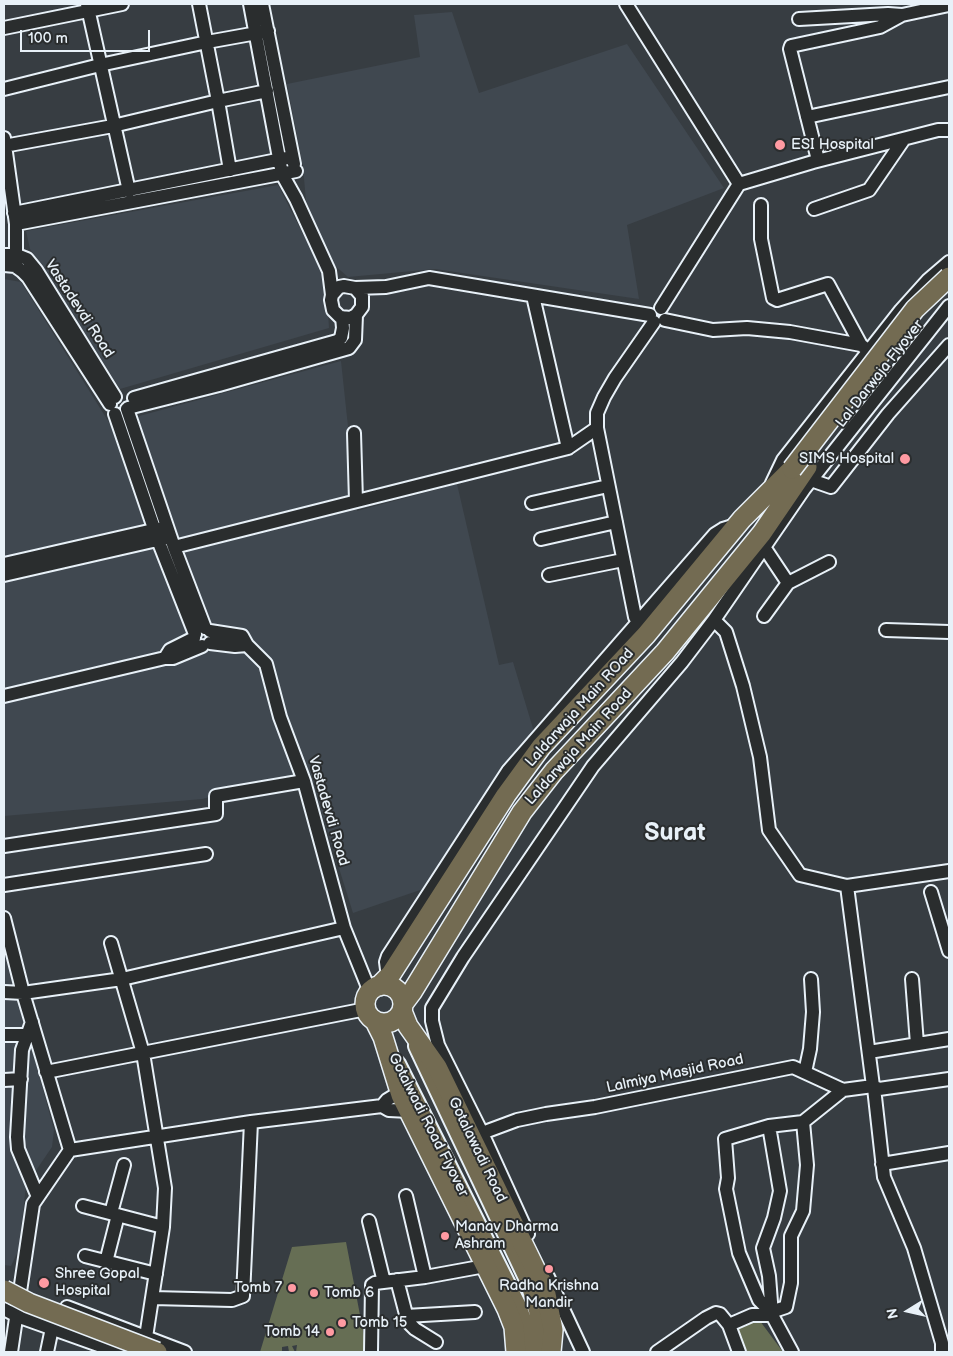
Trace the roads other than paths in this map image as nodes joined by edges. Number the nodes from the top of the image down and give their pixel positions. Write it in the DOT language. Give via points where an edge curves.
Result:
graph roads {
  1 [pos="122,4"];
  2 [pos="199,4"];
  3 [pos="250,4"];
  4 [pos="262,4"];
  5 [pos="626,4"];
  6 [pos="949,5"];
  7 [pos="88,8"];
  8 [pos="902,15"];
  9 [pos="799,19"];
  10 [pos="4,28"];
  11 [pos="262,32"];
  12 [pos="206,42"];
  13 [pos="100,65"];
  14 [pos="949,87"];
  15 [pos="4,89"];
  16 [pos="267,92"];
  17 [pos="218,101"];
  18 [pos="807,117"];
  19 [pos="113,126"];
  20 [pos="949,130"];
  21 [pos="904,139"];
  22 [pos="4,143"];
  23 [pos="292,157"];
  24 [pos="279,160"];
  25 [pos="818,160"];
  26 [pos="230,170"];
  27 [pos="296,171"];
  28 [pos="282,174"];
  29 [pos="739,184"];
  30 [pos="129,191"];
  31 [pos="296,199"];
  32 [pos="761,205"];
  33 [pos="814,209"];
  34 [pos="15,219"];
  35 [pos="4,255"];
  36 [pos="12,262"];
  37 [pos="947,270"];
  38 [pos="329,271"];
  39 [pos="350,287"];
  40 [pos="386,287"];
  41 [pos="921,288"];
  42 [pos="332,295"];
  43 [pos="533,296"];
  44 [pos="948,303"];
  45 [pos="362,304"];
  46 [pos="356,315"];
  47 [pos="658,316"];
  48 [pos="342,317"];
  49 [pos="949,344"];
  50 [pos="865,348"];
  51 [pos="120,405"];
  52 [pos="597,428"];
  53 [pos="354,433"];
  54 [pos="568,448"];
  55 [pos="803,472"];
  56 [pos="608,486"];
  57 [pos="766,494"];
  58 [pos="356,501"];
  59 [pos="532,503"];
  60 [pos="616,522"];
  61 [pos="156,535"];
  62 [pos="171,537"];
  63 [pos="541,539"];
  64 [pos="766,539"];
  65 [pos="623,560"];
  66 [pos="829,562"];
  67 [pos="4,564"];
  68 [pos="4,575"];
  69 [pos="549,575"];
  70 [pos="788,583"];
  71 [pos="764,616"];
  72 [pos="714,620"];
  73 [pos="642,629"];
  74 [pos="886,630"];
  75 [pos="949,632"];
  76 [pos="203,637"];
  77 [pos="665,652"];
  78 [pos="682,662"];
  79 [pos="4,696"];
  80 [pos="304,781"];
  81 [pos="4,846"];
  82 [pos="206,854"];
  83 [pos="949,871"];
  84 [pos="4,885"];
  85 [pos="847,886"];
  86 [pos="931,892"];
  87 [pos="4,918"];
  88 [pos="344,928"];
  89 [pos="111,943"];
  90 [pos="949,951"];
  91 [pos="122,979"];
  92 [pos="811,979"];
  93 [pos="912,979"];
  94 [pos="4,992"];
  95 [pos="23,993"];
  96 [pos="377,1004"];
  97 [pos="405,1014"];
  98 [pos="32,1022"];
  99 [pos="4,1035"];
  100 [pos="27,1035"];
  101 [pos="949,1039"];
  102 [pos="917,1044"];
  103 [pos="869,1052"];
  104 [pos="143,1053"];
  105 [pos="46,1072"];
  106 [pos="805,1072"];
  107 [pos="21,1079"];
  108 [pos="949,1079"];
  109 [pos="4,1080"];
  110 [pos="402,1085"];
  111 [pos="874,1087"];
  112 [pos="843,1090"];
  113 [pos="382,1106"];
  114 [pos="409,1111"];
  115 [pos="251,1122"];
  116 [pos="803,1122"];
  117 [pos="769,1126"];
  118 [pos="482,1133"];
  119 [pos="158,1137"];
  120 [pos="70,1150"];
  121 [pos="949,1153"];
  122 [pos="882,1164"];
  123 [pos="124,1165"];
  124 [pos="406,1196"];
  125 [pos="38,1197"];
  126 [pos="83,1206"];
  127 [pos="114,1214"];
  128 [pos="369,1221"];
  129 [pos="163,1227"];
  130 [pos="85,1256"];
  131 [pos="106,1262"];
  132 [pos="485,1266"];
  133 [pos="156,1274"];
  134 [pos="425,1277"];
  135 [pos="397,1280"];
  136 [pos="384,1282"];
  137 [pos="4,1283"];
  138 [pos="9,1293"];
  139 [pos="153,1298"];
  140 [pos="4,1309"];
  141 [pos="475,1312"];
  142 [pos="771,1314"];
  143 [pos="17,1316"];
  144 [pos="406,1316"];
  145 [pos="949,1324"];
  146 [pos="729,1325"];
  147 [pos="52,1328"];
  148 [pos="939,1334"];
  149 [pos="436,1342"];
  150 [pos="86,1347"];
  151 [pos="146,1347"];
  152 [pos="735,1350"];
  153 [pos="12,1352"];
  154 [pos="46,1352"];
  155 [pos="118,1352"];
  156 [pos="185,1352"];
  157 [pos="371,1352"];
  158 [pos="516,1352"];
  159 [pos="526,1352"];
  160 [pos="538,1352"];
  161 [pos="551,1352"];
  162 [pos="583,1352"];
  163 [pos="657,1352"];
  164 [pos="792,1352"];
  165 [pos="942,1352"];
  1 -- 7 [label="street"];
  2 -- 12 [label="street"];
  3 -- 11 [label="street"];
  4 -- 11 [label="street"];
  5 -- 29 [label="street"];
  6 -- 8 [label="street"];
  7 -- 10 [label="street"];
  7 -- 13 [label="street"];
  8 -- 9 [label="street"];
  8 -- 18 [label="street" via="880,27 791,46"];
  11 -- 12 [label="street"];
  11 -- 16 [label="street"];
  11 -- 23 [label="street"];
  12 -- 13 [label="street"];
  12 -- 17 [label="street"];
  13 -- 15 [label="street"];
  13 -- 19 [label="street"];
  14 -- 18 [label="street"];
  16 -- 17 [label="street"];
  16 -- 24 [label="street"];
  17 -- 19 [label="street"];
  17 -- 26 [label="street"];
  18 -- 25 [label="street"];
  19 -- 22 [label="street"];
  19 -- 30 [label="street"];
  20 -- 21 [label="street"];
  21 -- 25 [label="street"];
  21 -- 33 [label="street" via="869,190"];
  22 -- 34 [label="street"];
  23 -- 24 [label="street"];
  23 -- 27 [label="street"];
  24 -- 26 [label="street"];
  24 -- 28 [label="street"];
  25 -- 29 [label="street"];
  26 -- 30 [label="street"];
  27 -- 28 [label="street"];
  27 -- 31 [label="street"];
  28 -- 31 [label="street"];
  28 -- 34 [label="street"];
  29 -- 47 [label="street"];
  30 -- 34 [label="street"];
  31 -- 38 [label="street"];
  32 -- 50 [label="street" via="761,239 773,298 777,300 828,284"];
  34 -- 36 [label="street"];
  35 -- 36 [label="street"];
  36 -- 51 [label="street, Vastadevdi Road" via="27,258"];
  37 -- 41 [label="street"];
  37 -- 55 [label="highway, Lal Darwaja Flyover, bridge" via="915,309"];
  38 -- 39 [label="street"];
  38 -- 42 [label="street"];
  39 -- 40 [label="street"];
  39 -- 42 [label="street" via="335,290"];
  39 -- 45 [label="street" via="362,296"];
  40 -- 43 [label="street" via="429,278"];
  40 -- 45 [label="street"];
  41 -- 44 [label="street" via="926,301 937,308"];
  41 -- 50 [label="street"];
  42 -- 48 [label="street" via="333,310"];
  43 -- 47 [label="street"];
  43 -- 54 [label="street"];
  44 -- 55 [label="highway, Lal Darwaja Flyover" via="920,322"];
  45 -- 46 [label="street"];
  46 -- 48 [label="street"];
  46 -- 51 [label="street" via="354,340 345,350"];
  47 -- 50 [label="street" via="713,330 747,328 790,332"];
  47 -- 52 [label="street" via="604,397 597,413"];
  48 -- 51 [label="street" via="341,338 337,341"];
  49 -- 55 [label="street" via="831,487"];
  50 -- 57 [label="street" via="783,460"];
  51 -- 61 [label="street, Vastadevdi Road"];
  51 -- 62 [label="street, Vastadevdi Road"];
  52 -- 54 [label="street"];
  52 -- 56 [label="street"];
  53 -- 58 [label="street"];
  54 -- 58 [label="street"];
  55 -- 57 [label="highway, Lal Darwaja Flyover"];
  55 -- 64 [label="highway, Lal Darwaja Flyover"];
  56 -- 59 [label="street"];
  56 -- 60 [label="street"];
  57 -- 73 [label="highway, Laldarwaja Main ROad"];
  58 -- 62 [label="street"];
  60 -- 63 [label="street"];
  60 -- 65 [label="street"];
  61 -- 62 [label="street"];
  61 -- 67 [label="street"];
  61 -- 68 [label="street"];
  61 -- 76 [label="street, Vastadevdi Road"];
  62 -- 76 [label="street, Vastadevdi Road"];
  64 -- 70 [label="street"];
  64 -- 72 [label="street"];
  64 -- 77 [label="highway, Laldarwaja Main Road"];
  65 -- 69 [label="street"];
  65 -- 73 [label="street" via="635,617"];
  66 -- 70 [label="street"];
  70 -- 71 [label="street"];
  72 -- 78 [label="street"];
  72 -- 85 [label="street" via="726,632 743,686 760,757 769,830 800,875"];
  73 -- 96 [label="highway, Laldarwaja Main ROad" via="541,747 506,795"];
  74 -- 75 [label="street"];
  76 -- 79 [label="street" via="174,658"];
  76 -- 80 [label="street, Vastadevdi Road" via="242,636 266,664 280,717"];
  77 -- 78 [label="street"];
  77 -- 97 [label="highway, Laldarwaja Main Road" via="554,771 522,812 412,992"];
  78 -- 118 [label="street" via="593,766 432,1008 438,1044"];
  80 -- 81 [label="street" via="216,796 216,814"];
  80 -- 88 [label="street, Vastadevdi Road"];
  82 -- 84 [label="street"];
  83 -- 85 [label="street"];
  85 -- 103 [label="street"];
  86 -- 90 [label="street"];
  87 -- 95 [label="street"];
  88 -- 91 [label="street"];
  88 -- 96 [label="street, Vastadevdi Road"];
  89 -- 91 [label="street"];
  91 -- 95 [label="street"];
  91 -- 104 [label="street"];
  92 -- 106 [label="street" via="813,1012"];
  93 -- 102 [label="street"];
  94 -- 95 [label="street"];
  95 -- 98 [label="street"];
  96 -- 97 [label="highway" via="382,1023 394,1021"];
  96 -- 97 [label="highway, Gotalawadi Road" via="385,985 396,989 402,998"];
  96 -- 104 [label="street"];
  96 -- 110 [label="highway"];
  97 -- 160 [label="main road, Gotalwadi Road Flyover" via="428,1072 528,1280 538,1314"];
  97 -- 161 [label="highway, Gotalawadi Road" via="437,1067 545,1289 553,1330"];
  98 -- 100 [label="street"];
  98 -- 105 [label="street"];
  99 -- 100 [label="street"];
  100 -- 107 [label="street" via="22,1050"];
  101 -- 102 [label="street"];
  102 -- 103 [label="street"];
  103 -- 111 [label="street"];
  104 -- 105 [label="street"];
  104 -- 119 [label="street"];
  105 -- 120 [label="street"];
  106 -- 112 [label="street, Lalmiya Masjid Road"];
  106 -- 118 [label="street, Lalmiya Masjid Road" via="793,1067 517,1120"];
  107 -- 109 [label="street"];
  107 -- 125 [label="street" via="18,1149"];
  108 -- 111 [label="street" via="879,1089"];
  110 -- 113 [label="street"];
  110 -- 114 [label="highway"];
  110 -- 159 [label="main road, Gotalwadi Road Flyover" via="518,1306 524,1322"];
  111 -- 112 [label="street"];
  111 -- 122 [label="street"];
  112 -- 116 [label="street"];
  113 -- 114 [label="street" via="389,1110"];
  113 -- 115 [label="street"];
  114 -- 132 [label="highway"];
  115 -- 119 [label="street"];
  115 -- 139 [label="street" via="242,1296 232,1300"];
  116 -- 117 [label="street"];
  116 -- 142 [label="street" via="807,1165 803,1211 791,1236 791,1283 786,1307"];
  117 -- 142 [label="street" via="780,1191 763,1248 770,1276"];
  117 -- 142 [label="street" via="725,1139 726,1189 738,1253 759,1300"];
  118 -- 162 [label="street"];
  119 -- 120 [label="street"];
  119 -- 129 [label="street" via="165,1188"];
  120 -- 125 [label="street"];
  121 -- 122 [label="street"];
  122 -- 148 [label="street" via="884,1177 914,1248"];
  123 -- 127 [label="street"];
  124 -- 134 [label="street"];
  125 -- 138 [label="street"];
  126 -- 127 [label="street"];
  127 -- 129 [label="street"];
  127 -- 131 [label="street"];
  128 -- 136 [label="street"];
  129 -- 133 [label="street"];
  130 -- 131 [label="street"];
  131 -- 133 [label="street"];
  132 -- 134 [label="street"];
  132 -- 158 [label="highway" via="514,1327"];
  133 -- 139 [label="street"];
  134 -- 135 [label="street"];
  135 -- 136 [label="street"];
  135 -- 144 [label="street"];
  136 -- 157 [label="street" via="375,1283 371,1289"];
  137 -- 138 [label="street"];
  138 -- 143 [label="street"];
  138 -- 151 [label="highway" via="26,1309"];
  139 -- 151 [label="street"];
  140 -- 143 [label="street"];
  141 -- 144 [label="street"];
  142 -- 146 [label="street" via="752,1315"];
  142 -- 164 [label="street"];
  143 -- 147 [label="street"];
  143 -- 153 [label="street"];
  144 -- 149 [label="street" via="411,1326"];
  145 -- 148 [label="street"];
  146 -- 152 [label="street"];
  146 -- 163 [label="street" via="716,1313"];
  147 -- 150 [label="street"];
  147 -- 154 [label="street"];
  148 -- 165 [label="street"];
  150 -- 155 [label="street"];
  151 -- 156 [label="street"];
}
